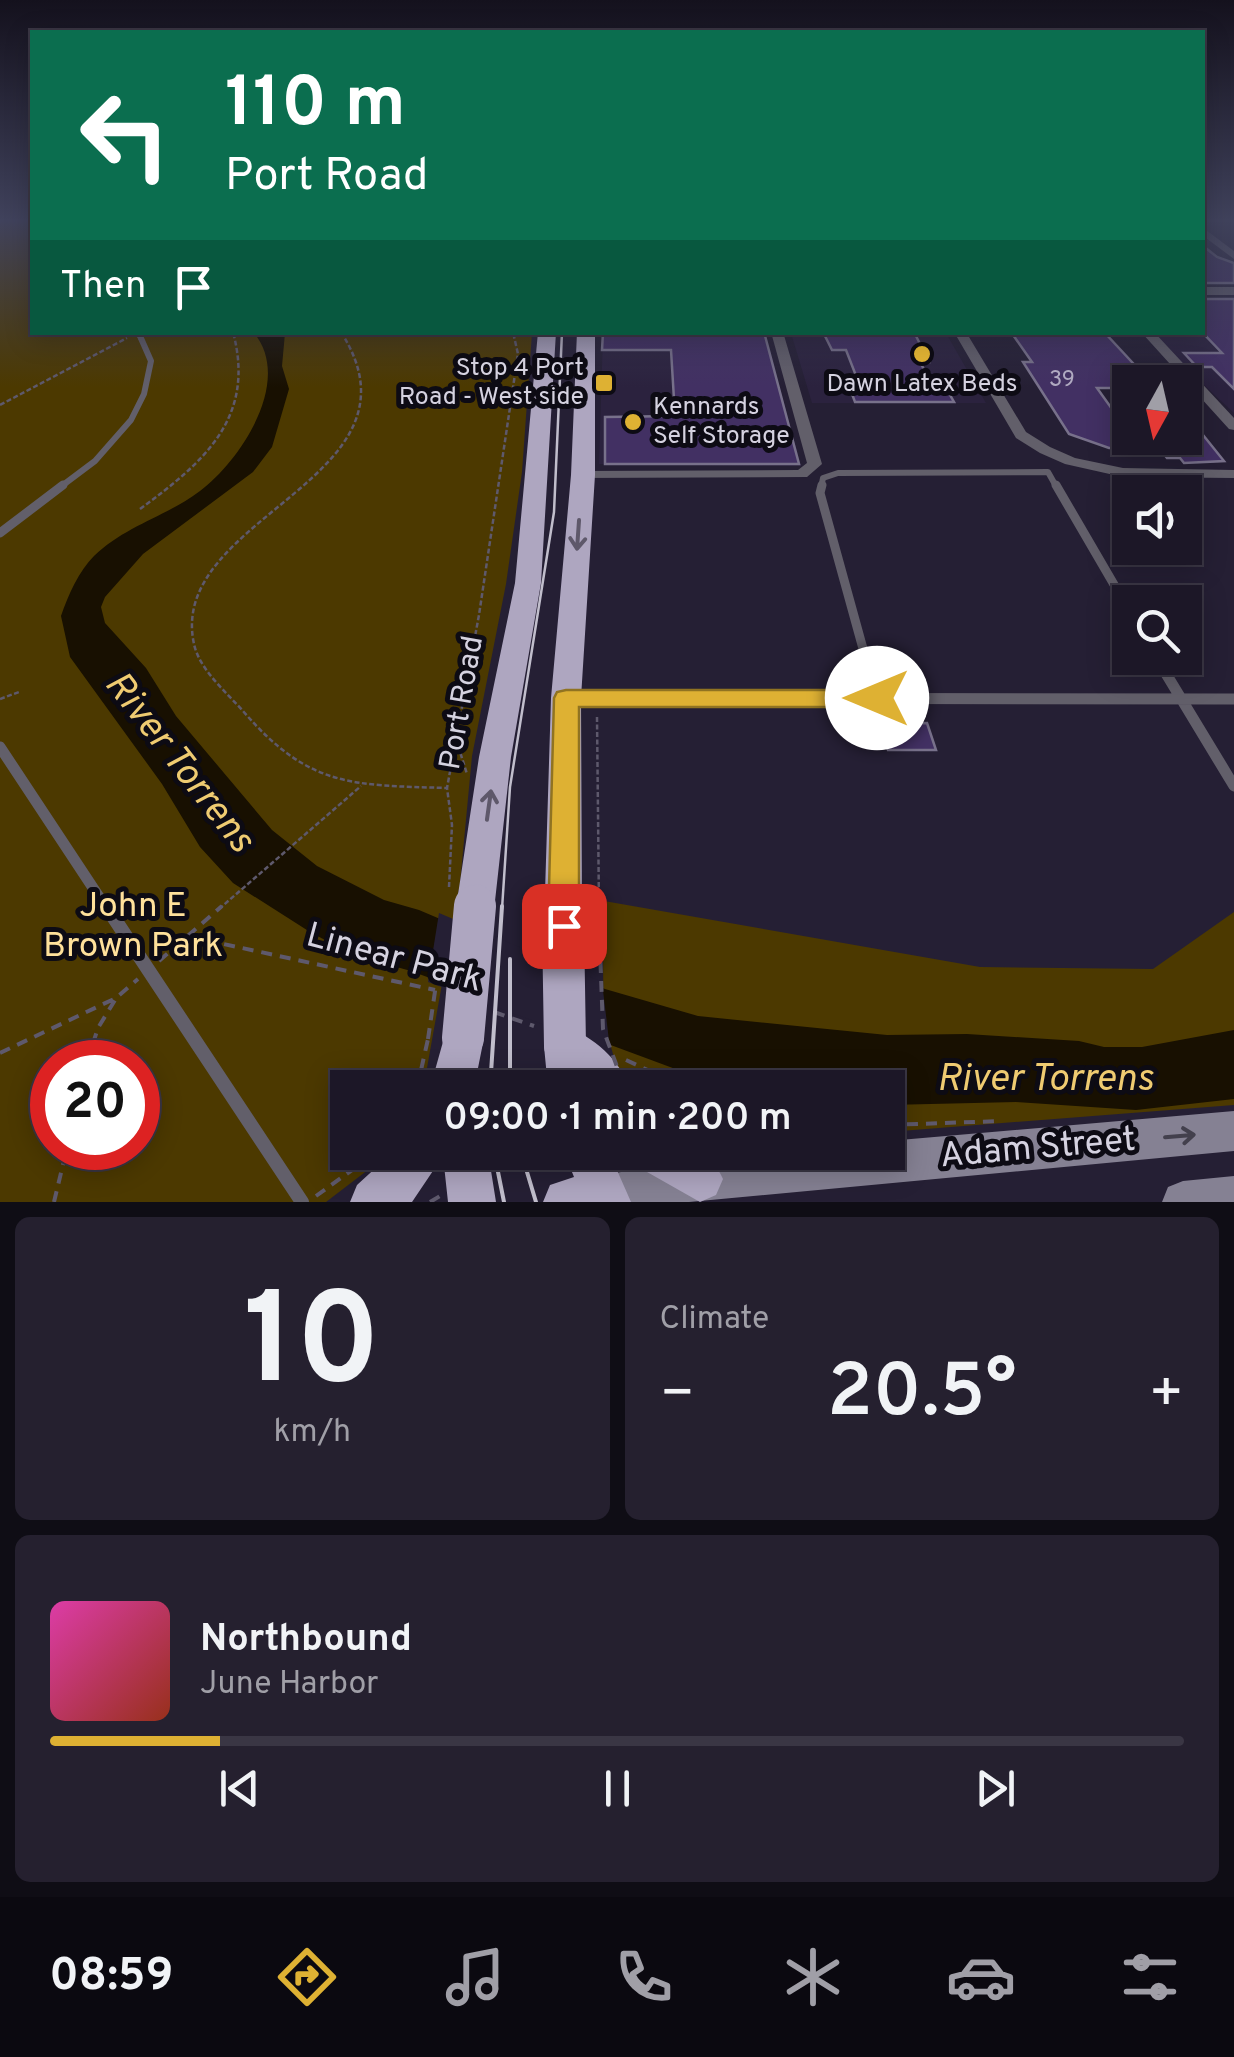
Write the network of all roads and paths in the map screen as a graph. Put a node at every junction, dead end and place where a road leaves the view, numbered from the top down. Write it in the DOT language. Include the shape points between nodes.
graph roads {
  1 [pos="1205,291"];
  2 [pos="1234,291"];
  3 [pos="131,335"];
  4 [pos="138,335"];
  5 [pos="234,335"];
  6 [pos="342,335"];
  7 [pos="514,335"];
  8 [pos="547,335"];
  9 [pos="586,335"];
  10 [pos="778,335"];
  11 [pos="962,335"];
  12 [pos="1150,335"];
  13 [pos="0,405"];
  14 [pos="1234,426"];
  15 [pos="582,474"];
  16 [pos="1234,474"];
  17 [pos="140,509"];
  18 [pos="0,534"];
  19 [pos="1114,585"];
  20 [pos="1166,675"];
  21 [pos="19,692"];
  22 [pos="566,698"];
  23 [pos="877,698"];
  24 [pos="1181,699"];
  25 [pos="1234,699"];
  26 [pos="0,700"];
  27 [pos="598,717"];
  28 [pos="0,747"];
  29 [pos="362,785"];
  30 [pos="1234,786"];
  31 [pos="447,788"];
  32 [pos="463,900"];
  33 [pos="581,925"];
  34 [pos="188,936"];
  35 [pos="150,969"];
  36 [pos="434,990"];
  37 [pos="116,998"];
  38 [pos="460,1029"];
  39 [pos="94,1040"];
  40 [pos="0,1053"];
  41 [pos="579,1053"];
  42 [pos="430,1070"];
  43 [pos="454,1070"];
  44 [pos="461,1070"];
  45 [pos="613,1070"];
  46 [pos="631,1070"];
  47 [pos="1234,1131"];
  48 [pos="62,1170"];
  49 [pos="357,1170"];
  50 [pos="408,1170"];
  51 [pos="462,1170"];
  52 [pos="589,1170"];
  53 [pos="685,1170"];
  54 [pos="700,1179"];
  55 [pos="1234,1196"];
  56 [pos="457,1199"];
  57 [pos="593,1200"];
  58 [pos="54,1202"];
  59 [pos="304,1202"];
  60 [pos="374,1202"];
  61 [pos="430,1202"];
  62 [pos="1183,1202"];
  1 -- 2 [label="street"];
  3 -- 13 [label="path"];
  4 -- 18 [label="lane" via="151,362 130,429"];
  5 -- 17 [label="path" via="244,376 227,424 204,459"];
  6 -- 29 [label="path" via="358,369 353,433 216,563 193,603 191,630 196,651 284,754 325,779"];
  7 -- 31 [label="path" via="518,354"];
  32 -- 8 [label="highway, Port Road, one-way" via="528,583"];
  9 -- 15 [label="highway"];
  10 -- 15 [label="street" via="815,464 802,474"];
  11 -- 16 [label="street" via="1020,435 1036,447 1106,473"];
  12 -- 14 [label="street"];
  15 -- 22 [label="highway, one-way"];
  19 -- 23 [label="lane" via="1048,472 823,478 820,494"];
  20 -- 24 [label="lane"];
  21 -- 26 [label="path"];
  22 -- 23 [label="lane"];
  22 -- 33 [label="highway"];
  23 -- 24 [label="lane"];
  24 -- 25 [label="lane"];
  24 -- 30 [label="lane"];
  27 -- 33 [label="path"];
  28 -- 35 [label="lane"];
  29 -- 31 [label="path"];
  29 -- 34 [label="path"];
  31 -- 32 [label="path"];
  32 -- 38 [label="highway, Port Road, bridge"];
  33 -- 41 [label="highway, bridge"];
  33 -- 45 [label="path, bridge"];
  34 -- 35 [label="path"];
  34 -- 36 [label="path, Linear Park"];
  35 -- 37 [label="path"];
  35 -- 59 [label="lane"];
  37 -- 39 [label="path"];
  37 -- 40 [label="path"];
  38 -- 41 [label="path, Linear Park"];
  38 -- 42 [label="path"];
  38 -- 43 [label="highway"];
  38 -- 44 [label="highway, Port Road"];
  41 -- 46 [label="path, Linear Park"];
  54 -- 47 [label="main road, Adam Street, one-way"];
  48 -- 58 [label="path"];
  49 -- 59 [label="path"];
  50 -- 60 [label="highway"];
  51 -- 56 [label="highway"];
  52 -- 57 [label="highway"];
  53 -- 54 [label="highway"];
  54 -- 57 [label="main road, Adam Street"];
  55 -- 62 [label="main road"];
  56 -- 61 [label="path"];
}
